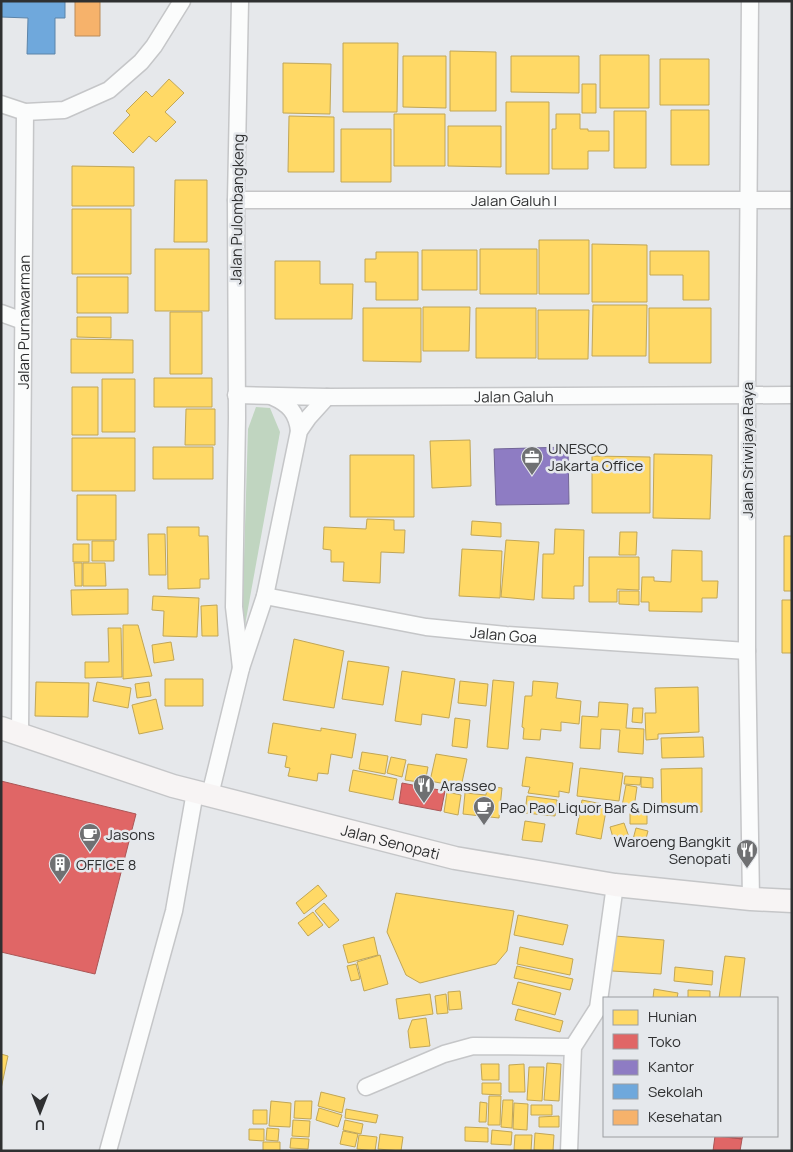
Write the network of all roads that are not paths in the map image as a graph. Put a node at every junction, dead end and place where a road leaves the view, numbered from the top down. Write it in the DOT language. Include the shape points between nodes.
graph roads {
  1 [pos="182,1"];
  2 [pos="240,1"];
  3 [pos="750,1"];
  4 [pos="1,104"];
  5 [pos="25,112"];
  6 [pos="236,200"];
  7 [pos="748,200"];
  8 [pos="792,200"];
  9 [pos="1,313"];
  10 [pos="23,321"];
  11 [pos="236,395"];
  12 [pos="273,396"];
  13 [pos="747,396"];
  14 [pos="792,396"];
  15 [pos="327,397"];
  16 [pos="237,418"];
  17 [pos="299,431"];
  18 [pos="265,596"];
  19 [pos="245,634"];
  20 [pos="747,651"];
  21 [pos="10,731"];
  22 [pos="202,794"];
  23 [pos="615,885"];
  24 [pos="752,899"];
  25 [pos="792,901"];
  26 [pos="573,1047"];
  27 [pos="366,1087"];
  28 [pos="108,1151"];
  29 [pos="569,1151"];
  1 -- 5 [label="street" via="141,62 109,90 64,110"];
  2 -- 6 [label="street, Jalan Pulombangkeng"];
  3 -- 7 [label="street, Jalan Sriwijaya Raya"];
  4 -- 5 [label="street"];
  5 -- 10 [label="street, Jalan Purnawarman"];
  6 -- 7 [label="street, Jalan Galuh I"];
  6 -- 11 [label="street, Jalan Pulombangkeng"];
  7 -- 8 [label="street, Jalan Galuh I"];
  7 -- 13 [label="street, Jalan Sriwijaya Raya"];
  9 -- 10 [label="street"];
  10 -- 21 [label="street, Jalan Purnawarman"];
  11 -- 12 [label="street, Jalan Galuh"];
  11 -- 16 [label="street, Jalan Pulombangkeng"];
  12 -- 15 [label="street, Jalan Galuh"];
  12 -- 16 [label="street" via="252,401"];
  12 -- 17 [label="street" via="292,409 298,419"];
  13 -- 14 [label="street, Jalan Galuh"];
  13 -- 15 [label="street, Jalan Galuh"];
  13 -- 20 [label="street, Jalan Sriwijaya Raya"];
  15 -- 17 [label="street, Jalan Pulombangkeng"];
  16 -- 19 [label="street, Jalan Pulombangkeng" via="234,607"];
  17 -- 18 [label="street, Jalan Pulombangkeng"];
  18 -- 19 [label="street, Jalan Pulombangkeng"];
  18 -- 20 [label="street, Jalan Goa" via="426,627"];
  19 -- 22 [label="street, Jalan Pulombangkeng" via="241,668"];
  20 -- 24 [label="street, Jalan Sriwijaya Raya"];
  21 -- 22 [label="main road, Jalan Senopati"];
  22 -- 23 [label="main road, Jalan Senopati" via="455,858"];
  22 -- 28 [label="street, Jalan Pulombangkeng" via="174,912"];
  23 -- 24 [label="main road, Jalan Senopati"];
  23 -- 26 [label="street" via="598,1008"];
  24 -- 25 [label="main road, Jalan Senopati"];
  26 -- 27 [label="street" via="473,1046 444,1054"];
  26 -- 29 [label="street"];
}
